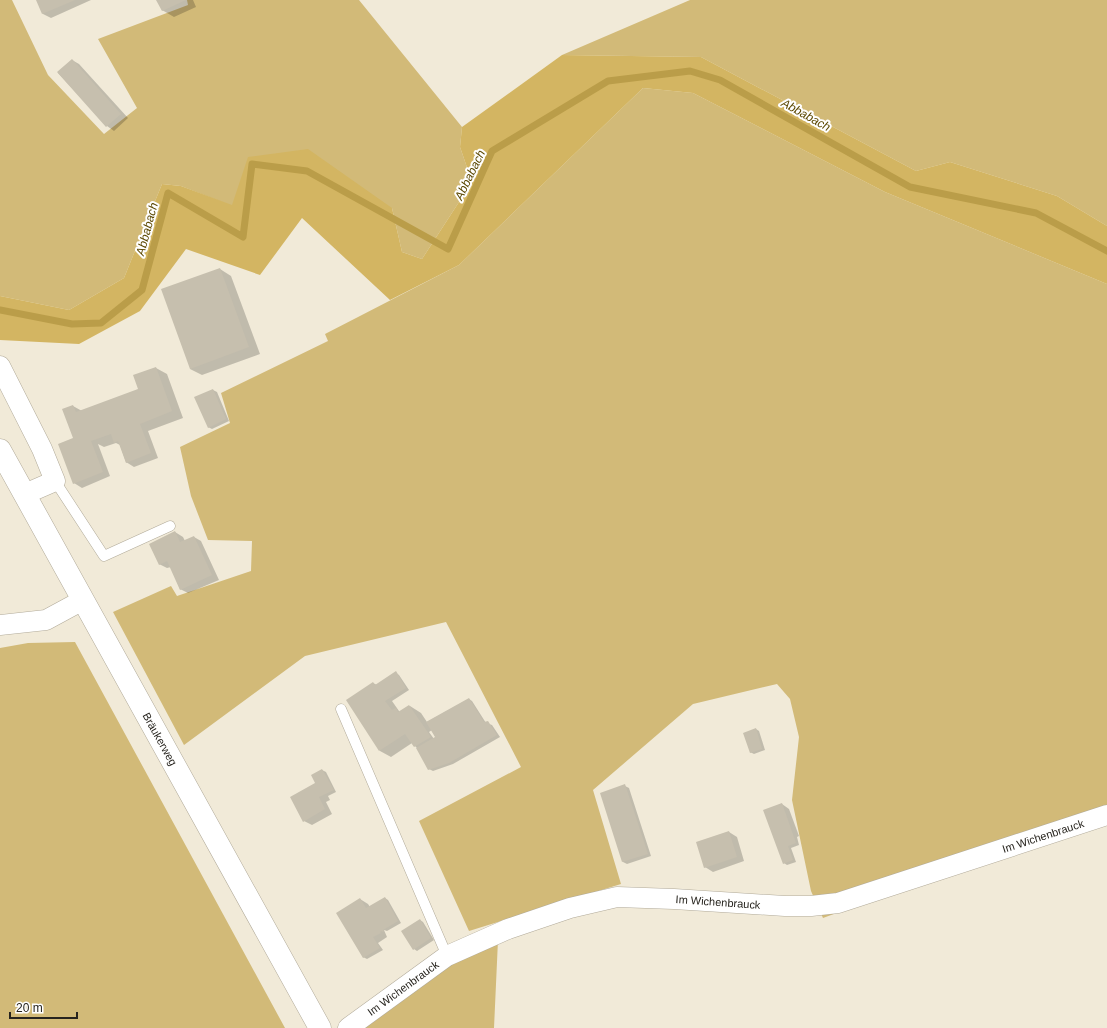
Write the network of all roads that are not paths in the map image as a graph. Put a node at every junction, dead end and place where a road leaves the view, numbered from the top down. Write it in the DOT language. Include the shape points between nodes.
graph roads {
  1 [pos="0,366"];
  2 [pos="0,450"];
  3 [pos="55,481"];
  4 [pos="25,494"];
  5 [pos="170,526"];
  6 [pos="83,600"];
  7 [pos="0,625"];
  8 [pos="340,709"];
  9 [pos="1107,815"];
  10 [pos="447,956"];
  11 [pos="352,1027"];
  12 [pos="320,1028"];
  1 -- 3 [label="street" via="42,449"];
  2 -- 4 [label="main road, Bräukerweg"];
  3 -- 4 [label="street"];
  3 -- 5 [label="lane" via="104,556"];
  4 -- 6 [label="main road, Bräukerweg"];
  6 -- 7 [label="street" via="46,620"];
  6 -- 12 [label="main road, Bräukerweg"];
  8 -- 10 [label="lane"];
  9 -- 10 [label="street, Im Wichenbrauck" via="838,903 785,906 617,897 570,908 508,929"];
  10 -- 11 [label="street, Im Wichenbrauck"];
}
